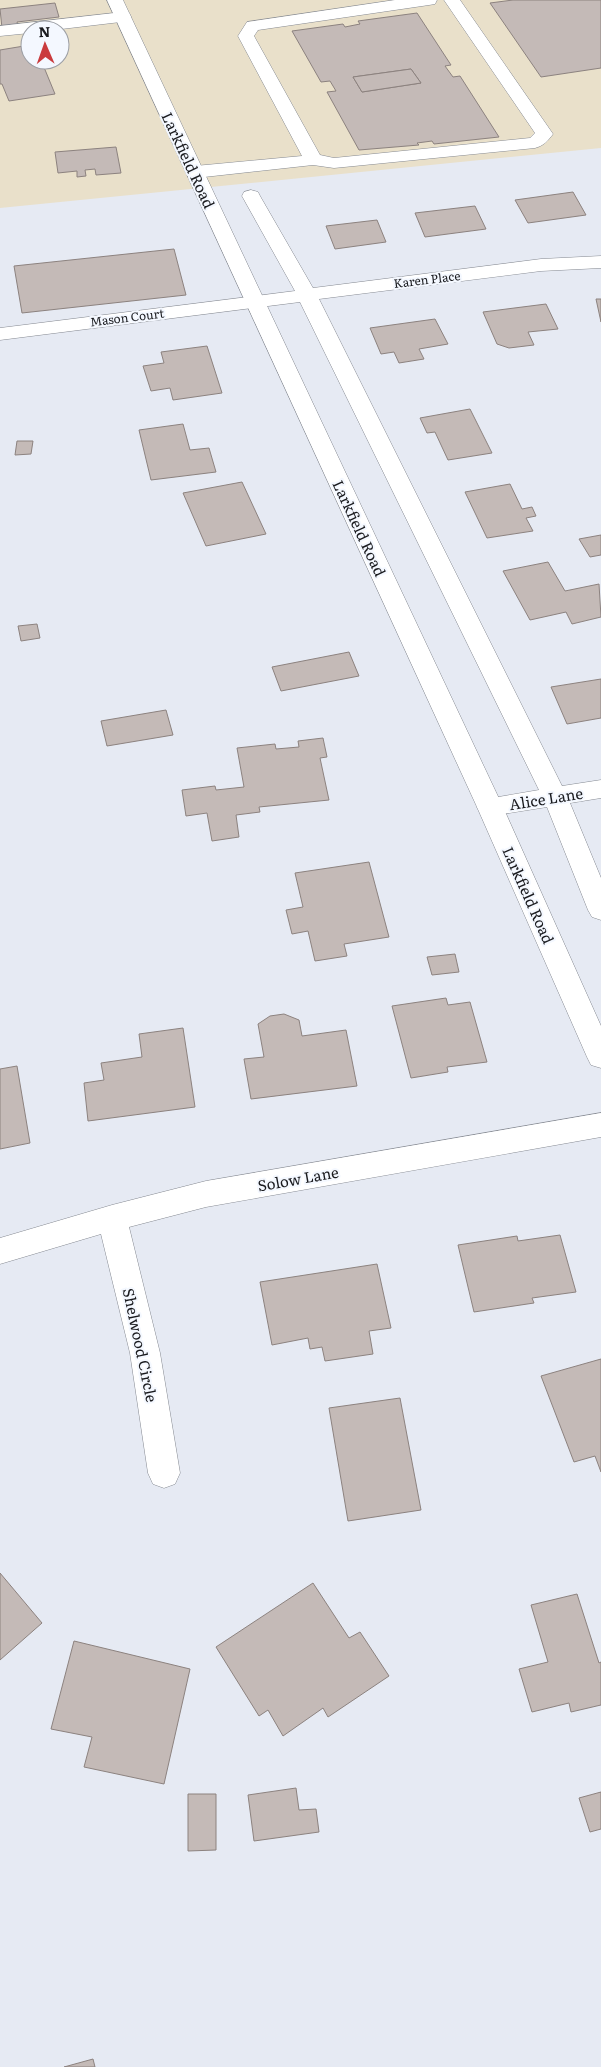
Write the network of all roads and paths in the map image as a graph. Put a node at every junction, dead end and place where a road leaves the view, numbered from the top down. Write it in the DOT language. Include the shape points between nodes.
graph roads {
  1 [pos="430,0"];
  2 [pos="452,0"];
  3 [pos="119,9"];
  4 [pos="0,31"];
  5 [pos="313,160"];
  6 [pos="195,172"];
  7 [pos="251,196"];
  8 [pos="601,262"];
  9 [pos="307,295"];
  10 [pos="254,301"];
  11 [pos="0,334"];
  12 [pos="601,789"];
  13 [pos="555,797"];
  14 [pos="490,807"];
  15 [pos="601,910"];
  16 [pos="601,1057"];
  17 [pos="601,1125"];
  18 [pos="112,1218"];
  19 [pos="0,1251"];
  20 [pos="164,1473"];
  1 -- 5 [label="street" via="253,26 246,36"];
  2 -- 5 [label="street" via="544,134 535,142 334,163"];
  3 -- 4 [label="street"];
  3 -- 6 [label="street, Larkfield Road"];
  5 -- 6 [label="street"];
  6 -- 10 [label="street, Larkfield Road"];
  7 -- 9 [label="street"];
  8 -- 9 [label="street, Karen Place" via="541,265"];
  9 -- 10 [label="street, Karen Place"];
  9 -- 13 [label="street"];
  10 -- 11 [label="street, Mason Court"];
  10 -- 14 [label="street, Larkfield Road"];
  12 -- 13 [label="street, Alice Lane"];
  13 -- 14 [label="street, Alice Lane"];
  13 -- 15 [label="street"];
  14 -- 16 [label="street, Larkfield Road"];
  17 -- 18 [label="street, Solow Lane" via="206,1194"];
  18 -- 19 [label="street, Solow Lane"];
  18 -- 20 [label="street, Shelwood Circle" via="145,1353"];
}
